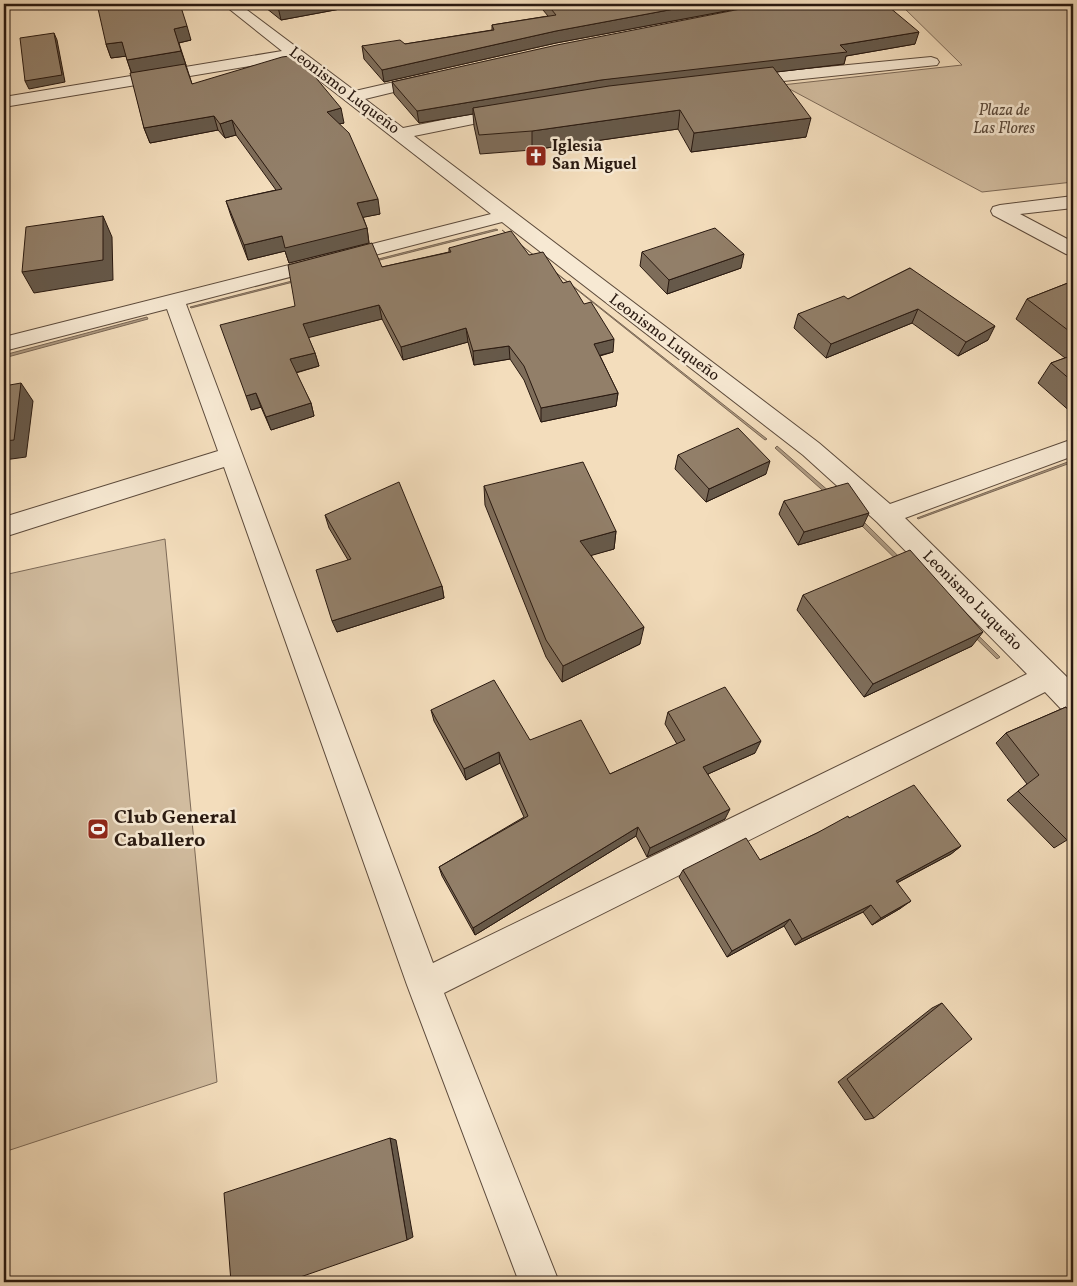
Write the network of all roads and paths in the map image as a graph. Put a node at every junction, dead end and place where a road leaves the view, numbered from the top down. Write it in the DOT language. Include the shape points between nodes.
graph roads {
  1 [pos="230,4"];
  2 [pos="296,54"];
  3 [pos="931,62"];
  4 [pos="447,75"];
  5 [pos="726,82"];
  6 [pos="352,97"];
  7 [pos="4,102"];
  8 [pos="528,108"];
  9 [pos="400,134"];
  10 [pos="1073,202"];
  11 [pos="504,216"];
  12 [pos="1073,250"];
  13 [pos="175,301"];
  14 [pos="4,344"];
  15 [pos="1073,447"];
  16 [pos="232,456"];
  17 [pos="886,515"];
  18 [pos="4,527"];
  19 [pos="1048,677"];
  20 [pos="1073,702"];
  21 [pos="424,985"];
  22 [pos="539,1282"];
  1 -- 2 [label="street, Leonismo Luqueño"];
  2 -- 6 [label="street, Leonismo Luqueño"];
  2 -- 7 [label="street"];
  3 -- 5 [label="street"];
  4 -- 6 [label="street"];
  6 -- 9 [label="street, Leonismo Luqueño"];
  8 -- 9 [label="street"];
  9 -- 11 [label="street, Leonismo Luqueño"];
  10 -- 12 [label="street" via="1000,211"];
  11 -- 13 [label="street"];
  11 -- 17 [label="street, Leonismo Luqueño" via="810,450"];
  13 -- 14 [label="street"];
  13 -- 16 [label="street"];
  15 -- 17 [label="street"];
  16 -- 18 [label="street" via="49,516"];
  16 -- 21 [label="street"];
  17 -- 19 [label="street, Leonismo Luqueño"];
  19 -- 20 [label="street, Leonismo Luqueño"];
  19 -- 21 [label="street"];
  21 -- 22 [label="street"];
}
